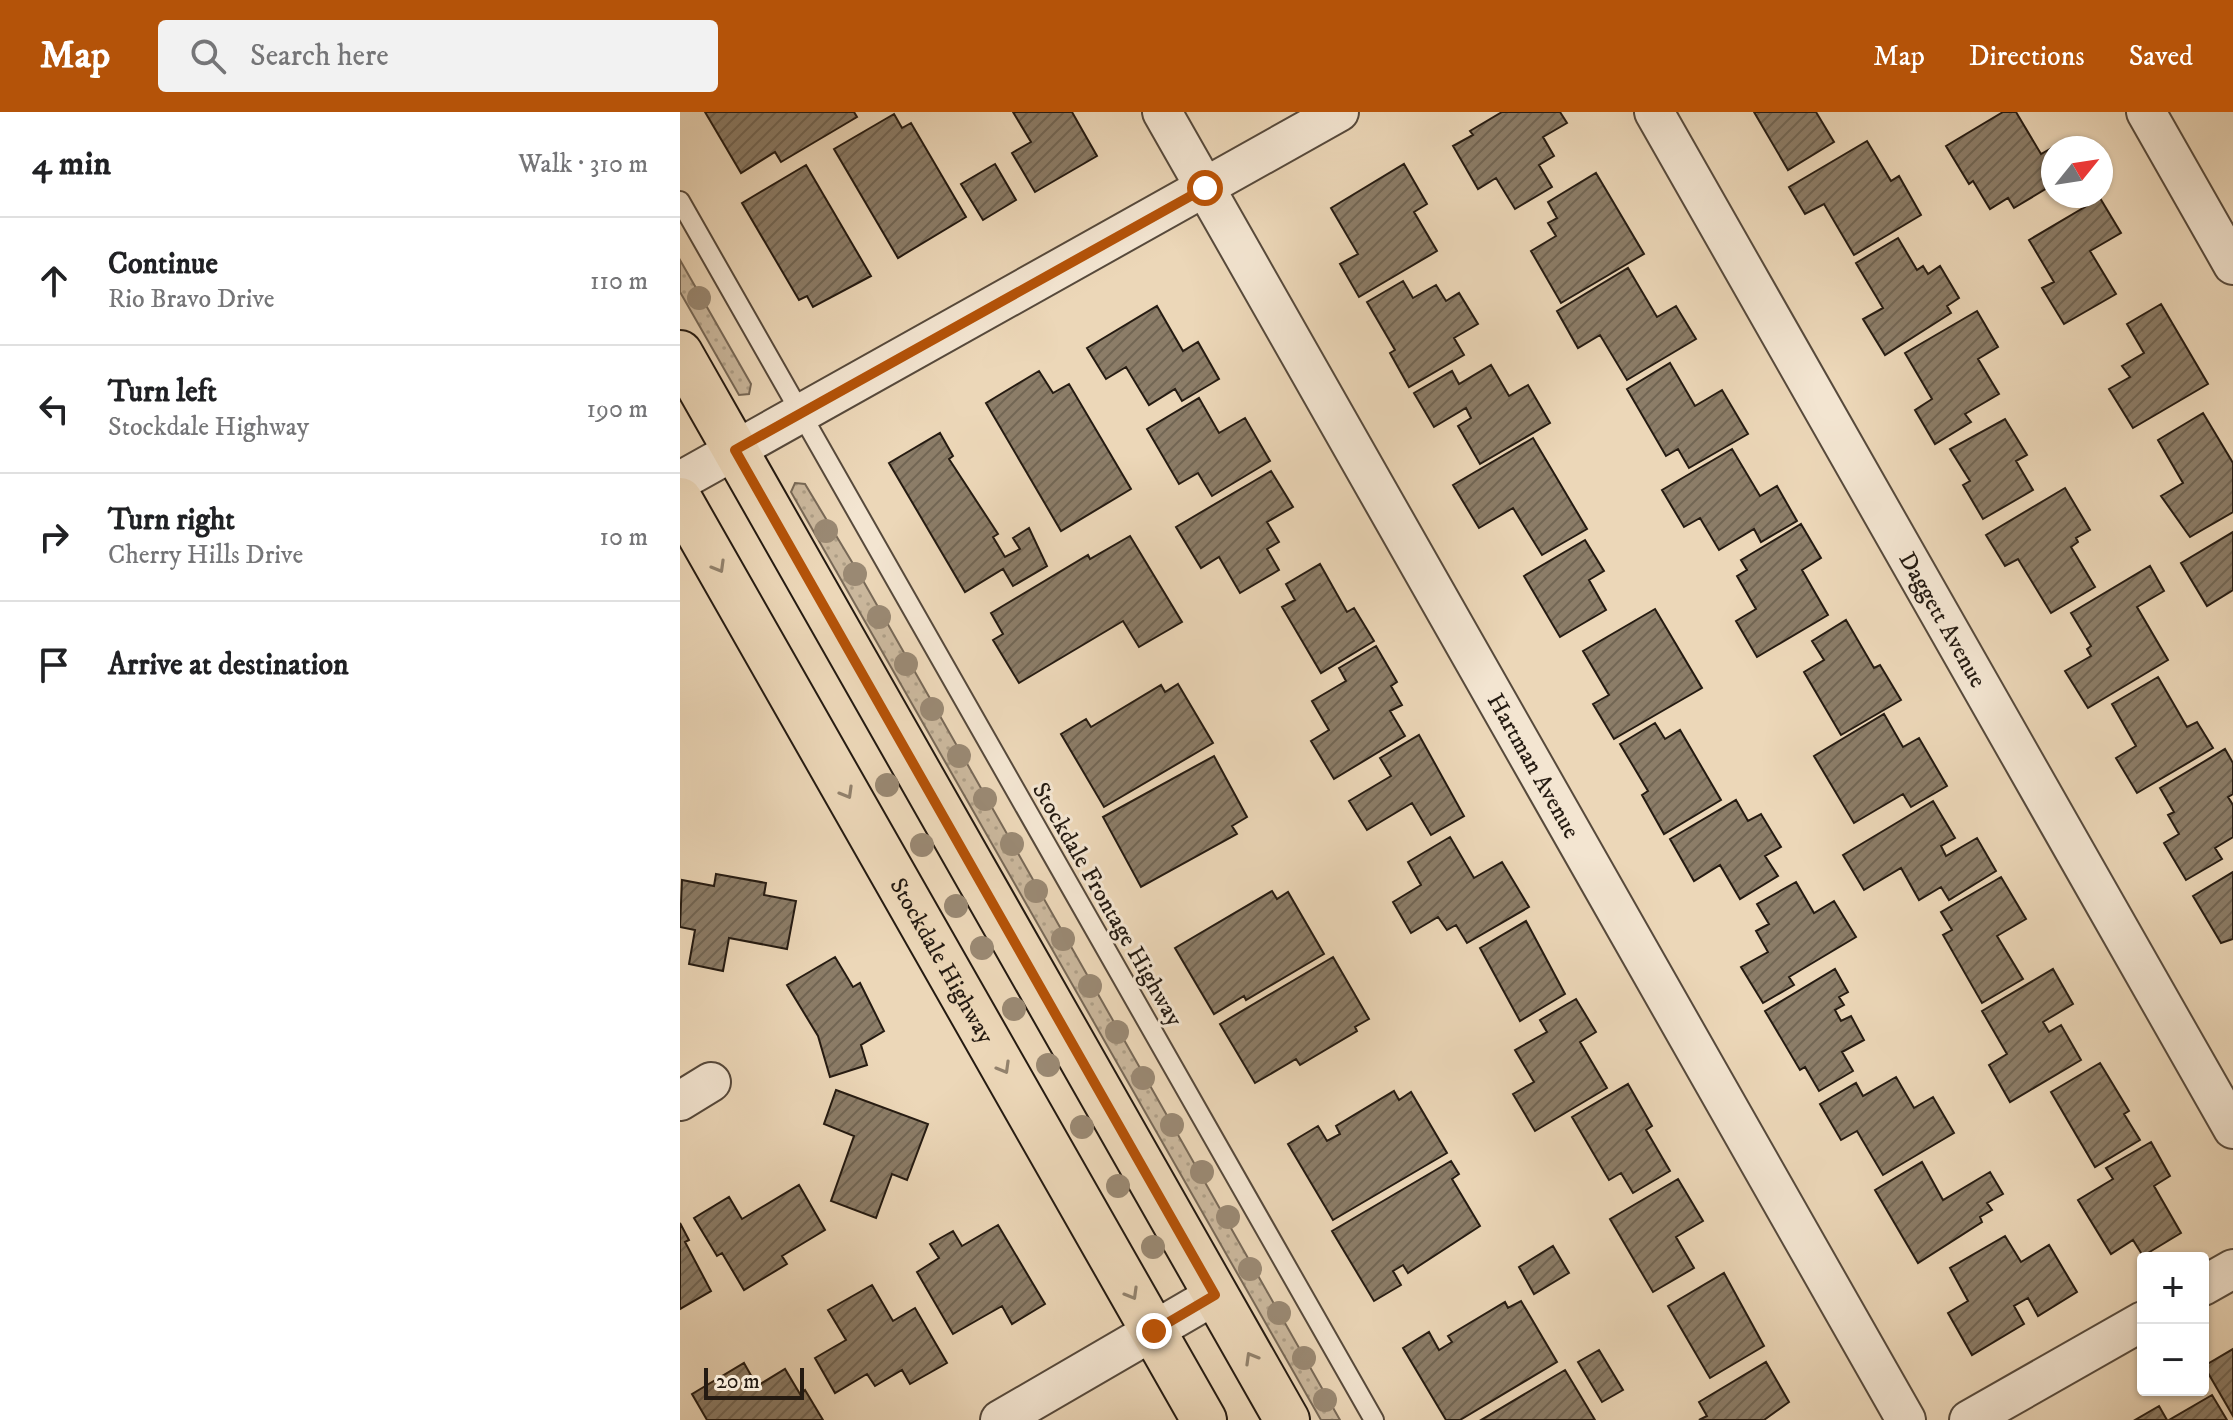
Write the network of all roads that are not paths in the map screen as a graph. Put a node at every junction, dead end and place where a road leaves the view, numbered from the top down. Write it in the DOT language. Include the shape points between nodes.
graph roads {
  1 [pos="1162,112"];
  2 [pos="1339,112"];
  3 [pos="1654,112"];
  4 [pos="2146,112"];
  5 [pos="1205,188"];
  6 [pos="680,201"];
  7 [pos="2233,265"];
  8 [pos="680,353"];
  9 [pos="800,411"];
  10 [pos="735,450"];
  11 [pos="680,481"];
  12 [pos="680,500"];
  13 [pos="2233,1129"];
  14 [pos="2233,1269"];
  15 [pos="2209,1283"];
  16 [pos="1215,1295"];
  17 [pos="2138,1324"];
  18 [pos="1154,1331"];
  19 [pos="1000,1420"];
  20 [pos="1204,1420"];
  21 [pos="1287,1420"];
  22 [pos="1374,1420"];
  23 [pos="1906,1420"];
  24 [pos="1969,1420"];
  1 -- 5 [label="street, Hartman Avenue"];
  2 -- 5 [label="street"];
  3 -- 13 [label="street, Daggett Avenue"];
  4 -- 7 [label="street"];
  5 -- 9 [label="street"];
  5 -- 23 [label="street, Hartman Avenue"];
  6 -- 9 [label="lane, Stockdale Frontage Highway"];
  8 -- 10 [label="main road"];
  9 -- 10 [label="street"];
  9 -- 22 [label="lane, Stockdale Frontage Highway"];
  10 -- 11 [label="street"];
  10 -- 16 [label="main road"];
  12 -- 18 [label="main road, Stockdale Highway, one-way"];
  14 -- 15 [label="street"];
  16 -- 18 [label="street"];
  21 -- 16 [label="main road, one-way"];
  17 -- 24 [label="street"];
  18 -- 19 [label="street"];
  18 -- 20 [label="main road, Stockdale Highway"];
}
